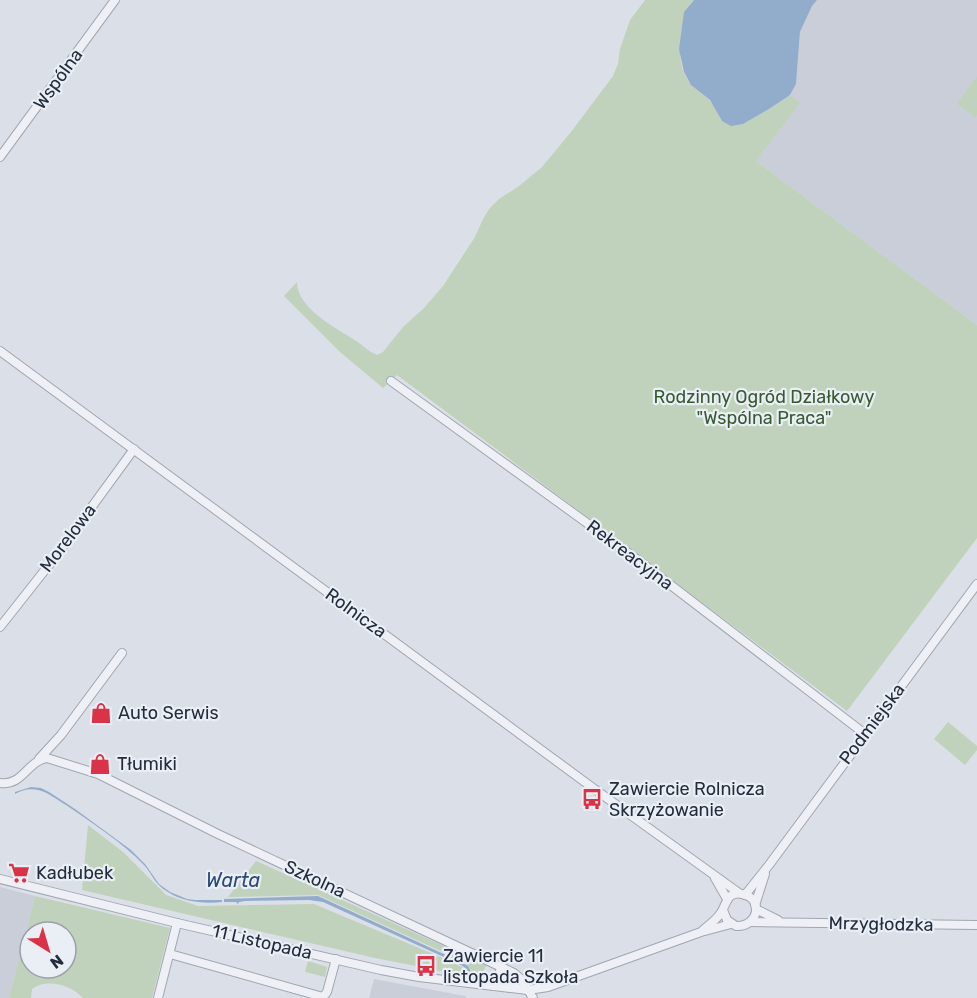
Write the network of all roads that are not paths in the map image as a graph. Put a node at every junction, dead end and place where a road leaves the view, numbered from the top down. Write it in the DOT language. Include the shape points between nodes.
graph roads {
  1 [pos="115,0"];
  2 [pos="0,157"];
  3 [pos="0,351"];
  4 [pos="391,381"];
  5 [pos="134,449"];
  6 [pos="977,584"];
  7 [pos="0,627"];
  8 [pos="122,653"];
  9 [pos="865,734"];
  10 [pos="39,759"];
  11 [pos="0,783"];
  12 [pos="769,865"];
  13 [pos="713,875"];
  14 [pos="0,879"];
  15 [pos="742,894"];
  16 [pos="727,899"];
  17 [pos="756,907"];
  18 [pos="723,910"];
  19 [pos="751,922"];
  20 [pos="784,922"];
  21 [pos="177,923"];
  22 [pos="731,924"];
  23 [pos="977,925"];
  24 [pos="701,932"];
  25 [pos="170,954"];
  26 [pos="336,959"];
  27 [pos="502,967"];
  28 [pos="488,986"];
  29 [pos="530,994"];
  30 [pos="158,998"];
  1 -- 2 [label="street, Wspólna"];
  3 -- 5 [label="street, Rolnicza"];
  4 -- 9 [label="street, Rekreacyjna" via="638,560"];
  5 -- 7 [label="street, Morelowa"];
  5 -- 13 [label="street, Rolnicza"];
  6 -- 9 [label="street, Podmiejska"];
  8 -- 10 [label="street"];
  9 -- 12 [label="street, Podmiejska"];
  10 -- 11 [label="street" via="16,781"];
  10 -- 27 [label="street, Szkolna" via="98,774"];
  12 -- 15 [label="street, Podmiejska"];
  12 -- 17 [label="street, Podmiejska"];
  13 -- 15 [label="street, Rolnicza"];
  13 -- 16 [label="street, Rolnicza"];
  14 -- 21 [label="street, 11 Listopada"];
  15 -- 16 [label="street"];
  15 -- 17 [label="street"];
  16 -- 18 [label="street"];
  17 -- 19 [label="street"];
  17 -- 20 [label="street, Mrzygłodzka"];
  18 -- 22 [label="street"];
  18 -- 24 [label="street"];
  19 -- 20 [label="street, Mrzygłodzka"];
  19 -- 22 [label="street" via="742,926"];
  20 -- 23 [label="street, Mrzygłodzka"];
  21 -- 25 [label="street"];
  21 -- 26 [label="street, 11 Listopada"];
  22 -- 24 [label="street"];
  24 -- 29 [label="street"];
  25 -- 26 [label="street" via="323,997"];
  25 -- 30 [label="street"];
  26 -- 28 [label="street, 11 Listopada" via="391,972"];
  27 -- 28 [label="street"];
  27 -- 29 [label="street, Szkolna" via="518,976"];
  28 -- 29 [label="street, 11 Listopada"];
}
